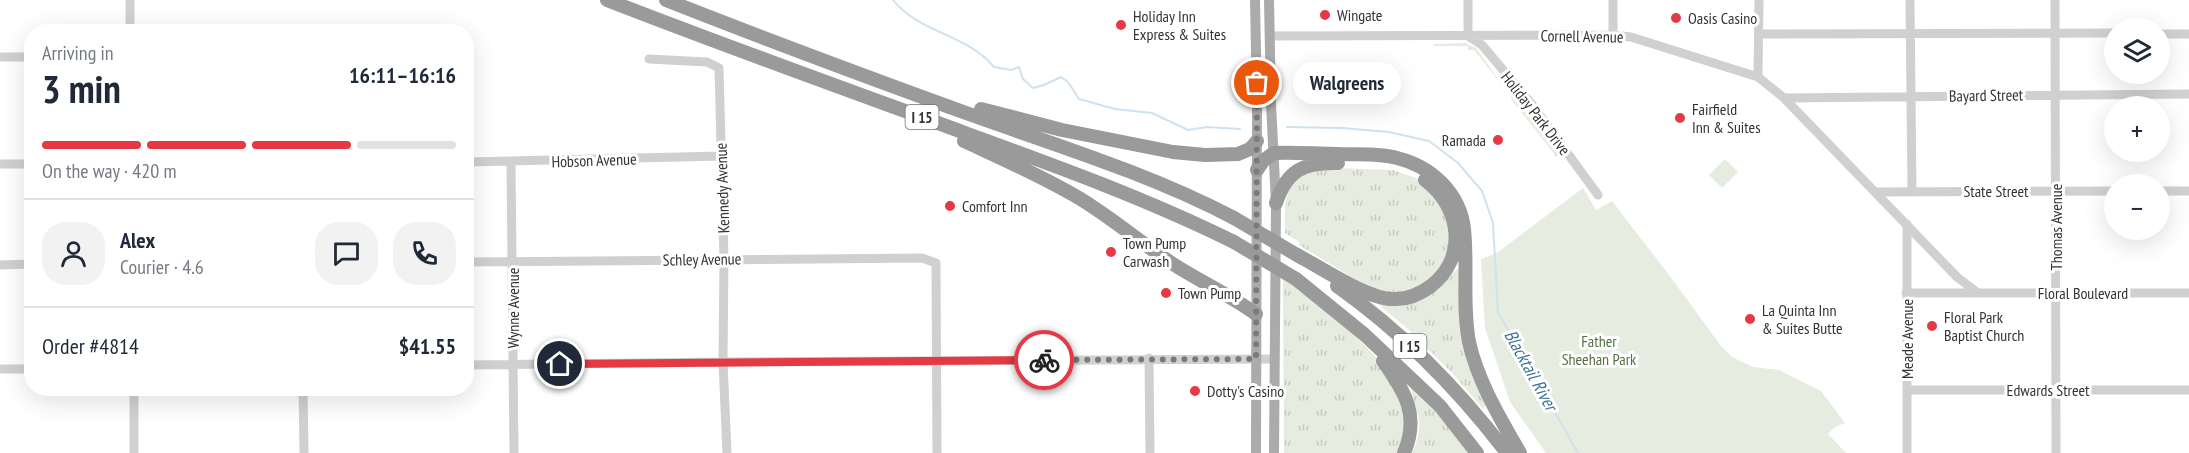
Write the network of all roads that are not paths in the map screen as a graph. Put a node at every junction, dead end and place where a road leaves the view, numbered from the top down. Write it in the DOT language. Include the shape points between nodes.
graph roads {
  1 [pos="130,0"];
  2 [pos="607,0"];
  3 [pos="666,0"];
  4 [pos="1256,0"];
  5 [pos="1269,0"];
  6 [pos="1468,0"];
  7 [pos="1613,0"];
  8 [pos="1759,0"];
  9 [pos="1910,0"];
  10 [pos="2055,0"];
  11 [pos="130,24"];
  12 [pos="1910,33"];
  13 [pos="2055,33"];
  14 [pos="2104,33"];
  15 [pos="1759,34"];
  16 [pos="2170,34"];
  17 [pos="2189,34"];
  18 [pos="1613,35"];
  19 [pos="1270,36"];
  20 [pos="1468,36"];
  21 [pos="0,57"];
  22 [pos="24,57"];
  23 [pos="649,59"];
  24 [pos="846,70"];
  25 [pos="1758,77"];
  26 [pos="2055,94"];
  27 [pos="2189,94"];
  28 [pos="1911,96"];
  29 [pos="1784,98"];
  30 [pos="912,113"];
  31 [pos="1257,141"];
  32 [pos="1274,153"];
  33 [pos="721,156"];
  34 [pos="474,162"];
  35 [pos="511,163"];
  36 [pos="0,164"];
  37 [pos="24,164"];
  38 [pos="1257,170"];
  39 [pos="2056,191"];
  40 [pos="2104,191"];
  41 [pos="2170,191"];
  42 [pos="2189,191"];
  43 [pos="1877,192"];
  44 [pos="1912,192"];
  45 [pos="1598,195"];
  46 [pos="1276,203"];
  47 [pos="1907,224"];
  48 [pos="1298,255"];
  49 [pos="724,258"];
  50 [pos="474,262"];
  51 [pos="513,262"];
  52 [pos="24,264"];
  53 [pos="0,265"];
  54 [pos="2056,292"];
  55 [pos="1906,293"];
  56 [pos="1978,293"];
  57 [pos="2189,293"];
  58 [pos="1256,314"];
  59 [pos="1365,335"];
  60 [pos="1149,358"];
  61 [pos="1256,359"];
  62 [pos="1275,359"];
  63 [pos="937,360"];
  64 [pos="723,362"];
  65 [pos="474,365"];
  66 [pos="513,365"];
  67 [pos="0,369"];
  68 [pos="24,369"];
  69 [pos="1907,390"];
  70 [pos="2057,390"];
  71 [pos="2189,390"];
  72 [pos="134,396"];
  73 [pos="303,396"];
  74 [pos="134,453"];
  75 [pos="304,453"];
  76 [pos="514,453"];
  77 [pos="726,453"];
  78 [pos="937,453"];
  79 [pos="1150,453"];
  80 [pos="1256,453"];
  81 [pos="1274,453"];
  82 [pos="1404,453"];
  83 [pos="1477,453"];
  84 [pos="1506,453"];
  85 [pos="1520,453"];
  86 [pos="1907,453"];
  87 [pos="2056,453"];
  1 -- 11 [label="street"];
  2 -- 30 [label="highway, I 15"];
  3 -- 24 [label="highway, I 15"];
  4 -- 31 [label="main road"];
  5 -- 19 [label="main road"];
  6 -- 20 [label="street"];
  7 -- 18 [label="street"];
  8 -- 15 [label="street"];
  9 -- 12 [label="street"];
  10 -- 13 [label="street, Thomas Avenue"];
  12 -- 13 [label="street"];
  12 -- 15 [label="street"];
  12 -- 28 [label="street"];
  13 -- 14 [label="street"];
  13 -- 26 [label="street, Thomas Avenue"];
  15 -- 25 [label="street"];
  16 -- 17 [label="street"];
  18 -- 20 [label="street, Cornell Avenue"];
  18 -- 25 [label="street, Cornell Avenue"];
  19 -- 20 [label="street, Cornell Avenue"];
  19 -- 32 [label="main road"];
  20 -- 45 [label="street, Holiday Park Drive" via="1482,45 1530,102"];
  21 -- 22 [label="street"];
  23 -- 33 [label="street, Kennedy Avenue" via="707,62 719,68"];
  24 -- 31 [label="highway" via="989,112 1132,145 1195,154 1238,154"];
  24 -- 48 [label="highway, I 15, bridge" via="1186,194"];
  25 -- 29 [label="street, Cornell Avenue"];
  26 -- 27 [label="street, Bayard Street"];
  26 -- 28 [label="street, Bayard Street"];
  26 -- 39 [label="street, Thomas Avenue"];
  28 -- 29 [label="street, Bayard Street"];
  28 -- 44 [label="street"];
  29 -- 43 [label="street, Cornell Avenue"];
  30 -- 58 [label="highway" via="1080,199 1167,260"];
  30 -- 59 [label="highway, I 15, bridge" via="1143,200 1234,242 1296,279"];
  31 -- 38 [label="main road"];
  32 -- 38 [label="highway"];
  32 -- 46 [label="main road"];
  32 -- 85 [label="highway" via="1397,158 1421,168 1446,186 1463,220 1465,307 1471,349 1485,389"];
  33 -- 35 [label="street, Hobson Avenue"];
  33 -- 49 [label="street, Kennedy Avenue"];
  34 -- 35 [label="street, Hobson Avenue"];
  35 -- 51 [label="street, Wynne Avenue"];
  36 -- 37 [label="street"];
  38 -- 58 [label="main road"];
  39 -- 40 [label="street, State Street"];
  39 -- 44 [label="street, State Street"];
  39 -- 54 [label="street, Thomas Avenue"];
  41 -- 42 [label="street"];
  43 -- 44 [label="street, State Street"];
  43 -- 47 [label="street"];
  46 -- 48 [label="highway" via="1282,186 1304,167 1322,163 1383,164 1404,169 1432,186 1446,202 1455,223 1456,244 1443,275 1421,293 1404,299 1381,298 1363,291"];
  46 -- 62 [label="main road"];
  47 -- 55 [label="street, Meade Avenue"];
  47 -- 56 [label="street" via="1957,277"];
  48 -- 84 [label="highway, I 15" via="1379,317 1414,350 1465,402"];
  49 -- 51 [label="street, Schley Avenue"];
  49 -- 63 [label="street, Schley Avenue" via="922,258 936,263"];
  49 -- 64 [label="street, Kennedy Avenue"];
  50 -- 51 [label="street, Schley Avenue"];
  51 -- 66 [label="street, Wynne Avenue"];
  52 -- 53 [label="street"];
  54 -- 56 [label="street, Floral Boulevard"];
  54 -- 57 [label="street, Floral Boulevard"];
  54 -- 70 [label="street, Thomas Avenue"];
  55 -- 56 [label="street, Floral Boulevard"];
  55 -- 69 [label="street, Meade Avenue"];
  58 -- 61 [label="main road"];
  59 -- 82 [label="highway" via="1408,404 1412,419"];
  59 -- 83 [label="highway, I 15" via="1440,406"];
  60 -- 61 [label="street"];
  60 -- 63 [label="street"];
  60 -- 79 [label="street"];
  61 -- 62 [label="street"];
  61 -- 80 [label="main road"];
  62 -- 81 [label="main road"];
  63 -- 64 [label="street"];
  63 -- 78 [label="street"];
  64 -- 66 [label="street"];
  64 -- 77 [label="street, Kennedy Avenue"];
  65 -- 66 [label="street"];
  66 -- 76 [label="street, Wynne Avenue"];
  67 -- 68 [label="street"];
  69 -- 70 [label="street, Edwards Street"];
  69 -- 86 [label="street, Meade Avenue"];
  70 -- 71 [label="street, Edwards Street"];
  70 -- 87 [label="street, Thomas Avenue"];
  72 -- 74 [label="street"];
  73 -- 75 [label="street"];
}
